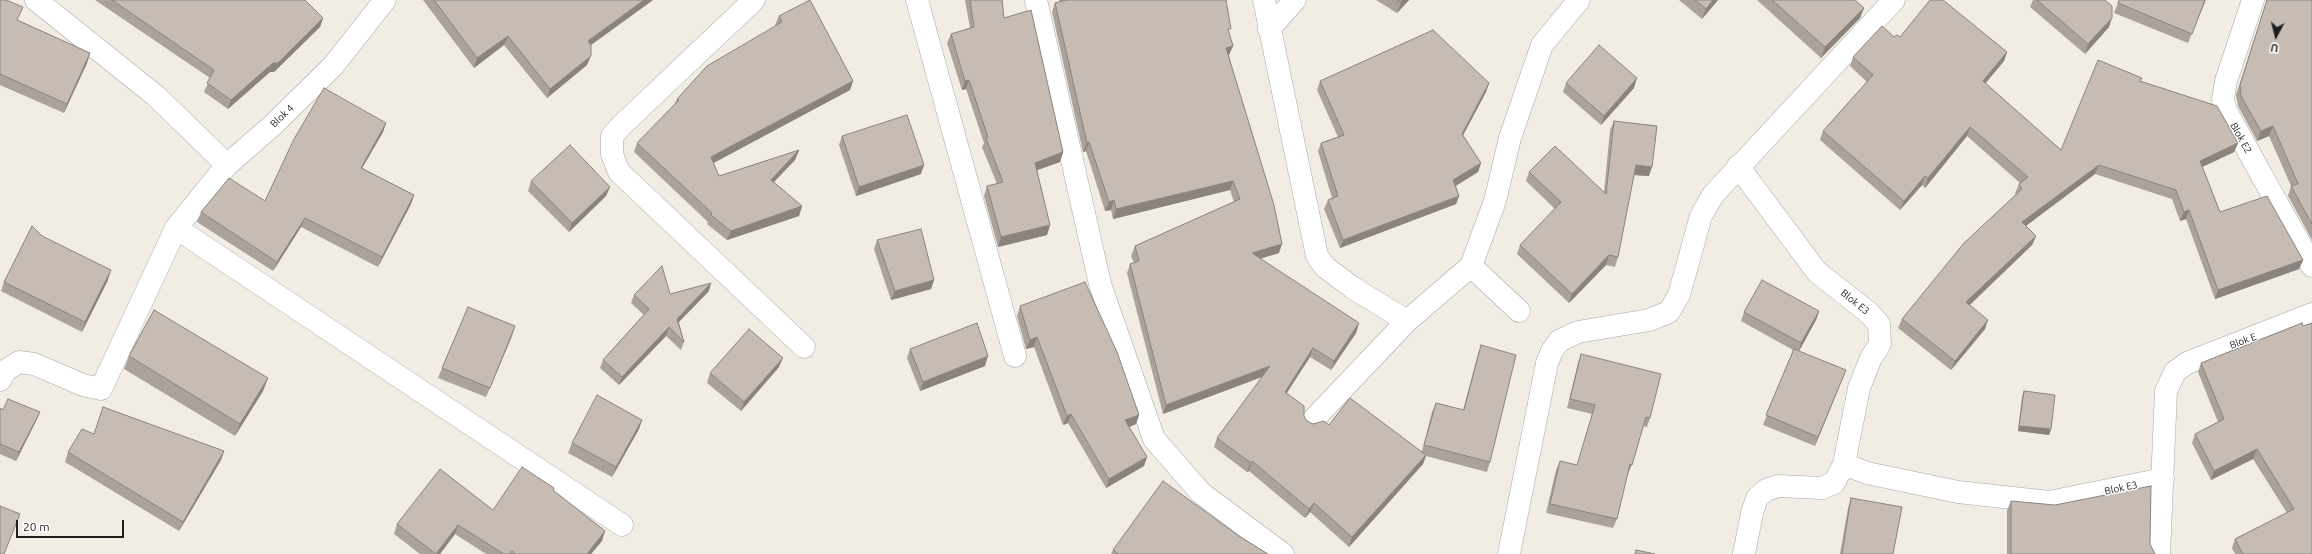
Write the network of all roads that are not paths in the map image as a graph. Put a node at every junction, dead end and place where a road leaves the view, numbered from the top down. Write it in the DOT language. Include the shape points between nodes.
graph roads {
  1 [pos="36,0"];
  2 [pos="385,0"];
  3 [pos="754,0"];
  4 [pos="917,0"];
  5 [pos="1036,0"];
  6 [pos="1264,0"];
  7 [pos="1294,0"];
  8 [pos="1579,0"];
  9 [pos="1894,0"];
  10 [pos="2253,0"];
  11 [pos="1269,29"];
  12 [pos="227,165"];
  13 [pos="1738,166"];
  14 [pos="176,228"];
  15 [pos="1471,266"];
  16 [pos="2312,266"];
  17 [pos="1519,311"];
  18 [pos="2312,314"];
  19 [pos="1407,321"];
  20 [pos="804,347"];
  21 [pos="1015,356"];
  22 [pos="0,380"];
  23 [pos="1312,422"];
  24 [pos="1844,464"];
  25 [pos="2163,479"];
  26 [pos="622,525"];
  27 [pos="1283,554"];
  28 [pos="1509,554"];
  29 [pos="1744,554"];
  30 [pos="2159,554"];
  1 -- 12 [label="street" via="156,96"];
  2 -- 12 [label="street, Blok 4" via="333,66 274,124"];
  3 -- 20 [label="street" via="622,125 612,136 612,154 619,172"];
  4 -- 21 [label="street"];
  5 -- 27 [label="street" via="1100,284 1154,439 1201,493"];
  6 -- 11 [label="street"];
  7 -- 11 [label="street"];
  8 -- 15 [label="street" via="1542,45 1510,138 1495,201"];
  9 -- 13 [label="street"];
  10 -- 16 [label="street, Blok E2" via="2226,80 2223,99 2226,111"];
  11 -- 19 [label="street" via="1318,256 1325,267 1353,288"];
  12 -- 14 [label="street, Blok 4"];
  13 -- 24 [label="street, Blok E3" via="1817,272 1880,324 1880,344 1871,358 1859,388"];
  13 -- 28 [label="street" via="1713,195 1701,216 1679,295 1669,312 1649,320 1578,332 1559,341 1552,351 1547,363"];
  14 -- 22 [label="street, Blok 4" via="101,389 84,385 34,364 19,362 6,370"];
  14 -- 26 [label="street"];
  15 -- 17 [label="street"];
  15 -- 19 [label="street"];
  18 -- 25 [label="street, Blok E" via="2187,363 2175,372 2166,391"];
  19 -- 23 [label="street"];
  24 -- 25 [label="street, Blok E3" via="1867,473 1958,492 2049,502"];
  24 -- 29 [label="street, Blok E3" via="1834,483 1822,488 1778,486 1766,490 1757,498"];
  25 -- 30 [label="street"];
}
